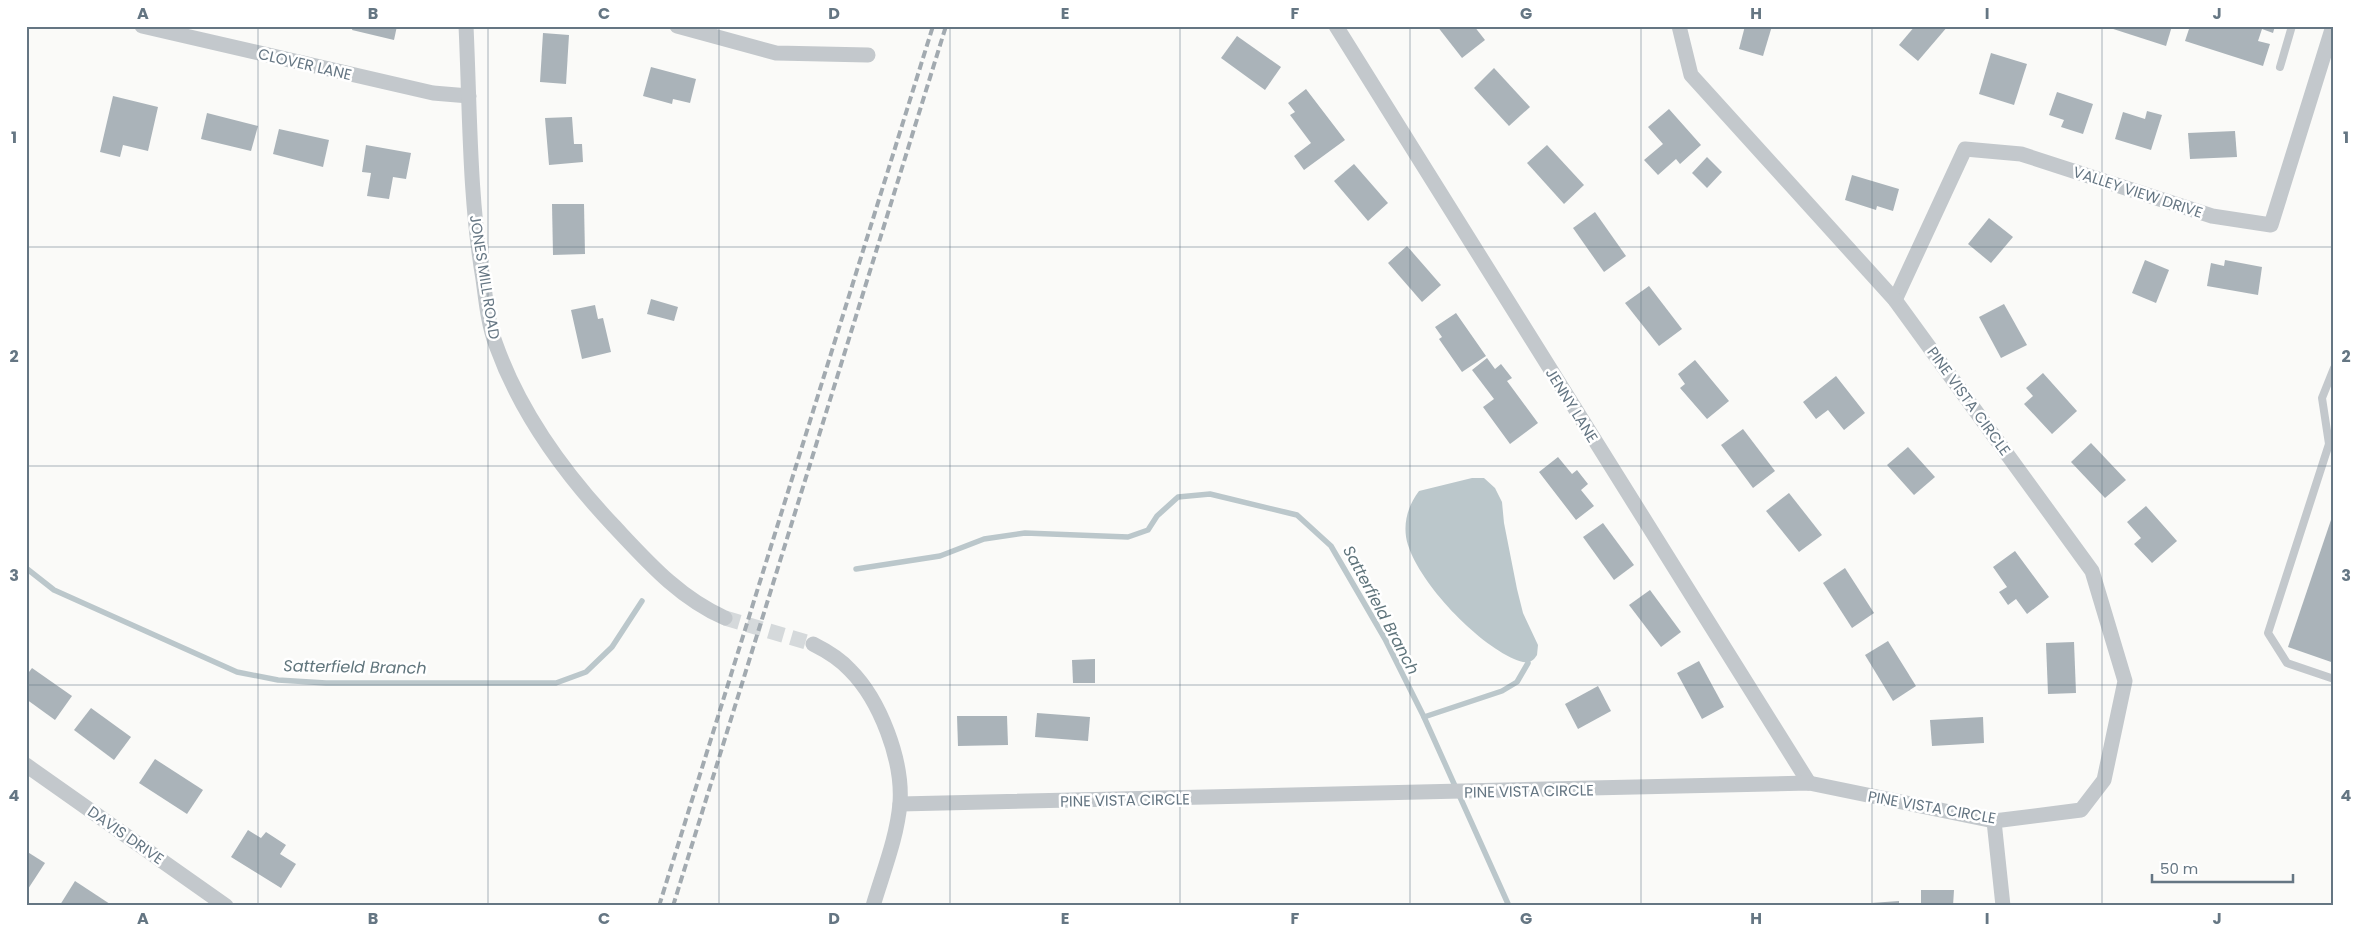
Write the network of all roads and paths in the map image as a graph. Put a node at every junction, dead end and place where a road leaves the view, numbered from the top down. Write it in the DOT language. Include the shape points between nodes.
graph roads {
  1 [pos="142,26"];
  2 [pos="466,26"];
  3 [pos="677,26"];
  4 [pos="1336,26"];
  5 [pos="1679,26"];
  6 [pos="2292,26"];
  7 [pos="2333,26"];
  8 [pos="868,54"];
  9 [pos="2280,67"];
  10 [pos="469,96"];
  11 [pos="1895,300"];
  12 [pos="2334,368"];
  13 [pos="2332,443"];
  14 [pos="725,618"];
  15 [pos="813,644"];
  16 [pos="2334,679"];
  17 [pos="26,765"];
  18 [pos="1809,784"];
  19 [pos="900,804"];
  20 [pos="1994,821"];
  21 [pos="226,906"];
  22 [pos="873,906"];
  23 [pos="2003,906"];
  1 -- 10 [label="street, CLOVER LANE" via="433,93"];
  2 -- 10 [label="street, JONES MILL ROAD"];
  3 -- 8 [label="street" via="776,53"];
  4 -- 18 [label="street, JENNY LANE"];
  5 -- 11 [label="street, PINE VISTA CIRCLE" via="1690,75"];
  6 -- 9 [label="lane"];
  7 -- 11 [label="street, VALLEY VIEW DRIVE" via="2271,225 2212,216 2021,154 1966,149"];
  10 -- 14 [label="street, JONES MILL ROAD" via="474,228 491,329 514,389 523,407 586,496 669,584"];
  11 -- 20 [label="street, PINE VISTA CIRCLE" via="2092,571 2125,681 2104,780 2081,810"];
  12 -- 13 [label="lane" via="2322,398"];
  13 -- 16 [label="lane" via="2268,633 2287,663"];
  15 -- 19 [label="street" via="852,671 871,698 892,747 899,777"];
  17 -- 21 [label="street, DAVIS DRIVE"];
  18 -- 19 [label="street, PINE VISTA CIRCLE"];
  18 -- 20 [label="street, PINE VISTA CIRCLE"];
  19 -- 22 [label="street"];
  20 -- 23 [label="street"];
}
